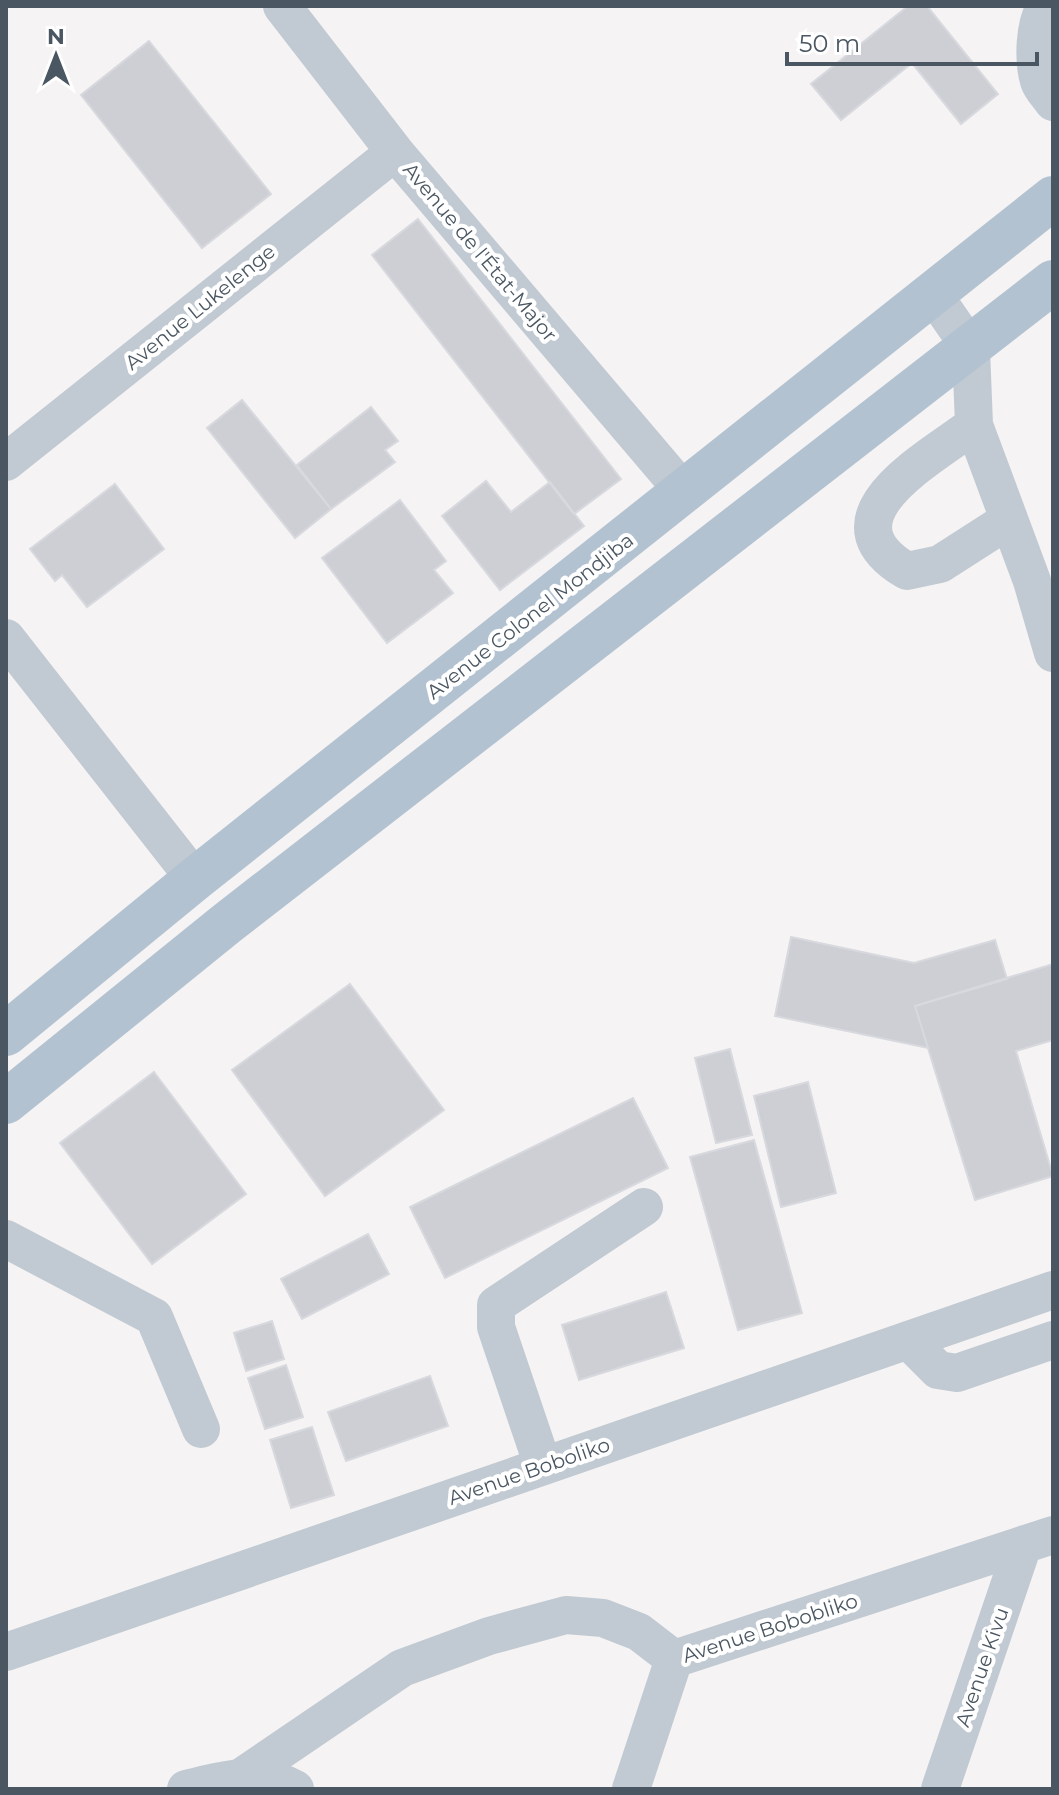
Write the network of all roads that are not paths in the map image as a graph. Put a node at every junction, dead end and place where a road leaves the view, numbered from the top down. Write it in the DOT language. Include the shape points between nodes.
graph roads {
  1 [pos="282,6"];
  2 [pos="1046,6"];
  3 [pos="1053,102"];
  4 [pos="395,152"];
  5 [pos="1053,198"];
  6 [pos="1053,282"];
  7 [pos="933,294"];
  8 [pos="971,349"];
  9 [pos="974,425"];
  10 [pos="6,462"];
  11 [pos="685,493"];
  12 [pos="1007,521"];
  13 [pos="1043,579"];
  14 [pos="6,638"];
  15 [pos="1053,653"];
  16 [pos="195,879"];
  17 [pos="6,1034"];
  18 [pos="6,1102"];
  19 [pos="644,1207"];
  20 [pos="6,1239"];
  21 [pos="1053,1290"];
  22 [pos="908,1340"];
  23 [pos="1053,1340"];
  24 [pos="201,1429"];
  25 [pos="543,1466"];
  26 [pos="1038,1540"];
  27 [pos="6,1652"];
  28 [pos="674,1659"];
  29 [pos="243,1776"];
  30 [pos="186,1789"];
  31 [pos="295,1789"];
  32 [pos="631,1789"];
  33 [pos="940,1789"];
  1 -- 4 [label="street, Avenue de l'État-Major"];
  2 -- 3 [label="street" via="1036,48 1039,82"];
  4 -- 10 [label="street, Avenue Lukelenge"];
  4 -- 11 [label="street, Avenue de l'État-Major"];
  5 -- 7 [label="main road, Avenue Colonel Mondjiba"];
  6 -- 8 [label="main road"];
  7 -- 8 [label="street"];
  7 -- 11 [label="main road, Avenue Colonel Mondjiba"];
  8 -- 9 [label="street"];
  8 -- 18 [label="main road" via="226,924"];
  9 -- 12 [label="street"];
  9 -- 12 [label="street" via="891,488 871,523 884,557 907,571 940,564"];
  11 -- 16 [label="main road, Avenue Colonel Mondjiba"];
  12 -- 13 [label="street"];
  13 -- 15 [label="street"];
  14 -- 16 [label="street"];
  16 -- 17 [label="main road, Avenue Colonel Mondjiba"];
  19 -- 25 [label="street" via="496,1305 496,1327"];
  20 -- 24 [label="street" via="154,1317"];
  21 -- 22 [label="street, Avenue Boboliko"];
  22 -- 23 [label="street" via="938,1370 957,1373"];
  22 -- 25 [label="street, Avenue Boboliko"];
  25 -- 27 [label="street, Avenue Boboliko"];
  26 -- 28 [label="street, Avenue Bobobliko"];
  26 -- 33 [label="street, Avenue Kivu"];
  28 -- 29 [label="street, Avenue Bobobliko" via="639,1632 603,1618 566,1615 402,1668"];
  28 -- 32 [label="street"];
  29 -- 30 [label="street, Avenue Bobobliko"];
  29 -- 31 [label="street, Avenue Bobobliko" via="277,1779"];
}
